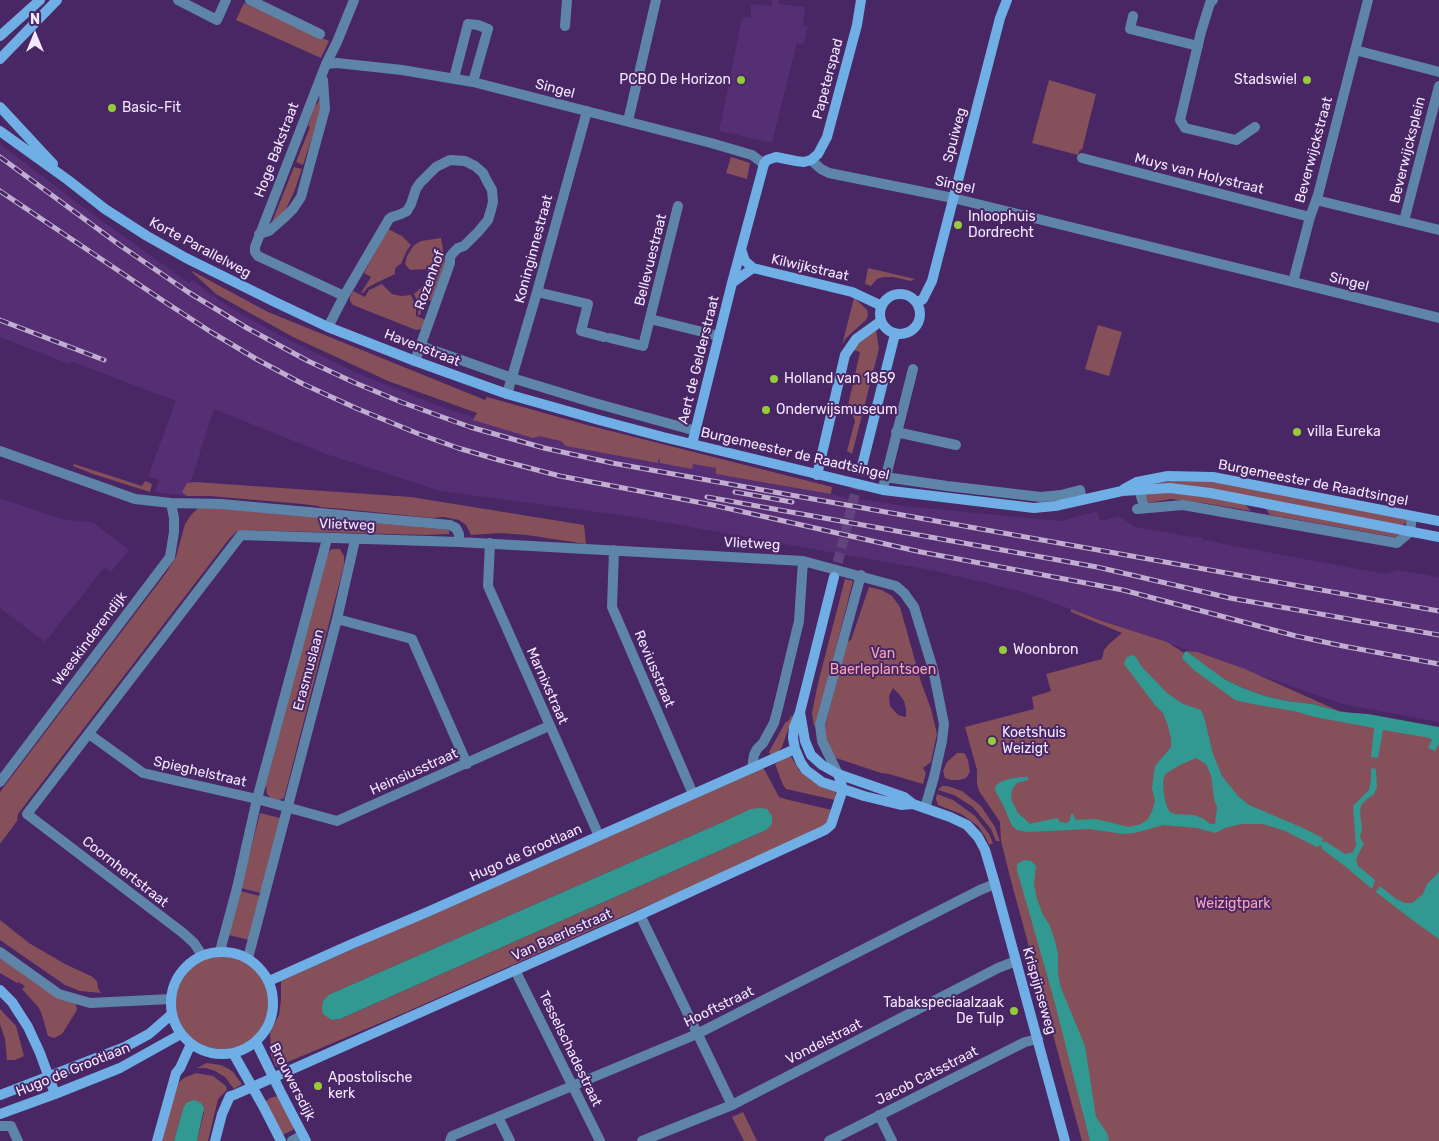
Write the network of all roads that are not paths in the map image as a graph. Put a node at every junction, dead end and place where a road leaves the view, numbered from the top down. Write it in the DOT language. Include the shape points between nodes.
graph roads {
  1 [pos="40,0"];
  2 [pos="57,0"];
  3 [pos="178,0"];
  4 [pos="226,0"];
  5 [pos="250,0"];
  6 [pos="354,0"];
  7 [pos="568,0"];
  8 [pos="656,0"];
  9 [pos="861,0"];
  10 [pos="1007,0"];
  11 [pos="1213,0"];
  12 [pos="1368,0"];
  13 [pos="1133,16"];
  14 [pos="565,26"];
  15 [pos="320,34"];
  16 [pos="0,36"];
  17 [pos="1198,46"];
  18 [pos="1355,50"];
  19 [pos="0,59"];
  20 [pos="326,64"];
  21 [pos="1439,72"];
  22 [pos="321,77"];
  23 [pos="454,78"];
  24 [pos="473,82"];
  25 [pos="1439,86"];
  26 [pos="0,106"];
  27 [pos="586,112"];
  28 [pos="628,122"];
  29 [pos="1256,127"];
  30 [pos="0,131"];
  31 [pos="1082,158"];
  32 [pos="811,160"];
  33 [pos="764,164"];
  34 [pos="68,180"];
  35 [pos="953,198"];
  36 [pos="1316,200"];
  37 [pos="678,206"];
  38 [pos="1310,216"];
  39 [pos="1404,221"];
  40 [pos="1439,230"];
  41 [pos="259,234"];
  42 [pos="741,250"];
  43 [pos="753,268"];
  44 [pos="1293,282"];
  45 [pos="732,283"];
  46 [pos="537,292"];
  47 [pos="344,296"];
  48 [pos="917,303"];
  49 [pos="882,306"];
  50 [pos="1439,318"];
  51 [pos="650,319"];
  52 [pos="881,321"];
  53 [pos="328,327"];
  54 [pos="895,334"];
  55 [pos="720,336"];
  56 [pos="420,346"];
  57 [pos="415,362"];
  58 [pos="913,369"];
  59 [pos="513,374"];
  60 [pos="507,394"];
  61 [pos="696,431"];
  62 [pos="896,432"];
  63 [pos="692,444"];
  64 [pos="956,445"];
  65 [pos="0,451"];
  66 [pos="862,466"];
  67 [pos="817,475"];
  68 [pos="885,477"];
  69 [pos="1138,485"];
  70 [pos="883,490"];
  71 [pos="1081,495"];
  72 [pos="171,503"];
  73 [pos="1412,516"];
  74 [pos="1439,521"];
  75 [pos="1410,532"];
  76 [pos="1439,537"];
  77 [pos="327,538"];
  78 [pos="355,540"];
  79 [pos="460,542"];
  80 [pos="490,543"];
  81 [pos="614,550"];
  82 [pos="803,560"];
  83 [pos="861,575"];
  84 [pos="834,577"];
  85 [pos="337,619"];
  86 [pos="800,712"];
  87 [pos="549,726"];
  88 [pos="89,734"];
  89 [pos="794,749"];
  90 [pos="467,764"];
  91 [pos="752,768"];
  92 [pos="838,774"];
  93 [pos="0,782"];
  94 [pos="843,789"];
  95 [pos="693,794"];
  96 [pos="257,800"];
  97 [pos="913,804"];
  98 [pos="287,808"];
  99 [pos="925,808"];
  100 [pos="27,814"];
  101 [pos="598,836"];
  102 [pos="995,884"];
  103 [pos="640,916"];
  104 [pos="220,951"];
  105 [pos="0,952"];
  106 [pos="202,955"];
  107 [pos="248,958"];
  108 [pos="1016,960"];
  109 [pos="515,970"];
  110 [pos="268,981"];
  111 [pos="0,990"];
  112 [pos="171,999"];
  113 [pos="172,1014"];
  114 [pos="181,1034"];
  115 [pos="697,1034"];
  116 [pos="1038,1039"];
  117 [pos="256,1042"];
  118 [pos="191,1044"];
  119 [pos="233,1053"];
  120 [pos="48,1077"];
  121 [pos="272,1077"];
  122 [pos="572,1085"];
  123 [pos="253,1086"];
  124 [pos="55,1094"];
  125 [pos="0,1095"];
  126 [pos="732,1105"];
  127 [pos="0,1114"];
  128 [pos="879,1115"];
  129 [pos="498,1117"];
  130 [pos="0,1126"];
  131 [pos="305,1138"];
  132 [pos="18,1141"];
  133 [pos="157,1141"];
  134 [pos="215,1141"];
  135 [pos="281,1141"];
  136 [pos="292,1141"];
  137 [pos="450,1141"];
  138 [pos="510,1141"];
  139 [pos="600,1141"];
  140 [pos="642,1141"];
  141 [pos="829,1141"];
  142 [pos="892,1141"];
  143 [pos="1065,1141"];
  1 -- 16 [label="main road"];
  2 -- 19 [label="main road"];
  3 -- 4 [label="street" via="217,20"];
  5 -- 15 [label="street"];
  6 -- 20 [label="street, Hoge Bakstraat"];
  7 -- 14 [label="street"];
  8 -- 28 [label="street"];
  9 -- 32 [label="main road, Papeterspad" via="827,137"];
  10 -- 35 [label="main road, Spuiweg"];
  11 -- 17 [label="street"];
  12 -- 18 [label="street, Beverwijckstraat"];
  13 -- 17 [label="street" via="1130,29"];
  17 -- 29 [label="street" via="1180,120 1185,128 1236,140"];
  18 -- 21 [label="street"];
  18 -- 36 [label="street, Beverwijckstraat"];
  20 -- 22 [label="street, Hoge Bakstraat"];
  20 -- 23 [label="street, Singel"];
  22 -- 41 [label="street, Hoge Bakstraat"];
  22 -- 41 [label="street, Hoge Bakstraat" via="325,109 301,197 275,226"];
  23 -- 24 [label="street, Singel"];
  23 -- 24 [label="street" via="468,24 478,25 488,29"];
  24 -- 27 [label="street, Singel"];
  25 -- 39 [label="street, Beverwijcksplein"];
  26 -- 34 [label="main road, Korte Parallelweg"];
  27 -- 28 [label="street, Singel"];
  27 -- 46 [label="street, Koninginnestraat"];
  28 -- 33 [label="street, Singel" via="711,143 752,156"];
  30 -- 34 [label="main road, Korte Parallelweg"];
  31 -- 38 [label="street, Muys van Holystraat"];
  32 -- 33 [label="main road" via="804,162 776,156"];
  32 -- 35 [label="street, Singel" via="829,173"];
  33 -- 42 [label="main road, Aert de Gelderstraat"];
  34 -- 53 [label="main road, Korte Parallelweg" via="105,209 170,249"];
  35 -- 44 [label="street, Singel"];
  35 -- 48 [label="main road, Spuiweg" via="932,281 924,299"];
  36 -- 38 [label="street, Beverwijckstraat"];
  36 -- 39 [label="street"];
  37 -- 51 [label="street, Bellevuestraat"];
  38 -- 44 [label="street, Beverwijckstraat"];
  39 -- 40 [label="street"];
  41 -- 47 [label="street, Hoge Bakstraat" via="255,247 258,256"];
  42 -- 43 [label="main road, Kilwijkstraat" via="744,261"];
  42 -- 45 [label="main road, Aert de Gelderstraat"];
  43 -- 45 [label="main road, Aert de Gelderstraat"];
  43 -- 49 [label="main road, Kilwijkstraat" via="852,292"];
  44 -- 50 [label="street, Singel"];
  45 -- 55 [label="main road, Aert de Gelderstraat"];
  46 -- 51 [label="street, Bellevuestraat" via="588,304 581,330 644,346"];
  46 -- 59 [label="street, Koninginnestraat"];
  47 -- 53 [label="street, Rozenhof"];
  47 -- 56 [label="street, Rozenhof" via="392,216 407,211 416,189 429,173 450,160 465,161 475,166 492,190 493,202 488,220 464,246 452,253"];
  48 -- 49 [label="main road" via="911,297 899,294 890,296"];
  48 -- 54 [label="main road" via="921,314 918,324 910,332"];
  49 -- 52 [label="main road"];
  51 -- 55 [label="street, Bellevuestraat"];
  52 -- 54 [label="main road"];
  52 -- 67 [label="main road" via="856,339 845,355"];
  53 -- 57 [label="main road, Havenstraat"];
  54 -- 66 [label="main road"];
  55 -- 61 [label="main road, Aert de Gelderstraat"];
  56 -- 57 [label="street, Rozenhof"];
  56 -- 59 [label="street, Havenstraat"];
  57 -- 60 [label="main road, Havenstraat"];
  58 -- 62 [label="street"];
  59 -- 60 [label="street, Koninginnestraat"];
  59 -- 61 [label="street, Burgemeester de Raadtsingel" via="591,402"];
  60 -- 63 [label="main road, Burgemeester de Raadtsingel"];
  61 -- 63 [label="main road, Aert de Gelderstraat"];
  62 -- 64 [label="street"];
  62 -- 68 [label="street"];
  63 -- 67 [label="main road, Burgemeester de Raadtsingel"];
  65 -- 72 [label="street" via="135,499"];
  67 -- 70 [label="main road, Burgemeester de Raadtsingel"];
  68 -- 70 [label="street"];
  68 -- 71 [label="street, Burgemeester de Raadtsingel" via="1041,497"];
  69 -- 71 [label="main road, Burgemeester de Raadtsingel" via="1122,491"];
  69 -- 73 [label="main road, Burgemeester de Raadtsingel" via="1168,476 1213,477"];
  69 -- 75 [label="main road, Burgemeester de Raadtsingel" via="1210,493"];
  69 -- 75 [label="street" via="1140,508 1183,505 1397,543"];
  70 -- 71 [label="main road, Burgemeester de Raadtsingel" via="1034,508 1055,506"];
  72 -- 79 [label="street" via="221,504 450,525 456,528"];
  72 -- 93 [label="street, Weeskinderendijk" via="174,532 170,557"];
  73 -- 74 [label="main road, Burgemeester de Raadtsingel"];
  73 -- 75 [label="street, Burgemeester de Raadtsingel"];
  75 -- 76 [label="main road, Burgemeester de Raadtsingel"];
  77 -- 78 [label="street, Vlietweg"];
  77 -- 88 [label="street, Vlietweg" via="241,535"];
  77 -- 96 [label="street, Erasmuslaan"];
  78 -- 79 [label="street, Vlietweg"];
  78 -- 85 [label="street, Erasmuslaan"];
  79 -- 80 [label="street, Vlietweg"];
  80 -- 81 [label="street, Vlietweg"];
  80 -- 87 [label="street, Marnixstraat" via="488,586"];
  81 -- 82 [label="street, Vlietweg"];
  81 -- 95 [label="street, Reviusstraat" via="612,607"];
  82 -- 83 [label="street"];
  82 -- 91 [label="street" via="799,621 774,723 754,755"];
  83 -- 92 [label="street" via="820,725 822,741"];
  83 -- 99 [label="street" via="896,586 904,593 914,607 933,669 944,724"];
  84 -- 86 [label="main road"];
  85 -- 90 [label="street" via="412,638"];
  85 -- 98 [label="street, Erasmuslaan"];
  86 -- 89 [label="main road" via="794,727"];
  86 -- 92 [label="main road" via="811,755 822,766"];
  87 -- 90 [label="street, Heinsiusstraat"];
  87 -- 101 [label="street, Marnixstraat"];
  88 -- 96 [label="street, Spieghelstraat" via="143,773"];
  88 -- 100 [label="street, Vlietweg"];
  89 -- 91 [label="main road, Hugo de Grootlaan"];
  89 -- 94 [label="main road" via="800,763 813,776"];
  90 -- 98 [label="street, Heinsiusstraat" via="337,821"];
  91 -- 95 [label="main road, Hugo de Grootlaan"];
  92 -- 94 [label="main road"];
  92 -- 97 [label="main road" via="904,797"];
  94 -- 97 [label="main road" via="901,805"];
  94 -- 103 [label="main road, Van Baerlestraat" via="831,824 825,830"];
  95 -- 101 [label="main road, Hugo de Grootlaan"];
  96 -- 98 [label="street"];
  96 -- 104 [label="street, Erasmuslaan"];
  97 -- 99 [label="main road"];
  98 -- 107 [label="street, Erasmuslaan"];
  99 -- 102 [label="main road, Krispijnseweg" via="967,825 984,849"];
  100 -- 106 [label="street, Coornhertstraat" via="183,933"];
  101 -- 110 [label="main road, Hugo de Grootlaan"];
  102 -- 108 [label="main road, Krispijnseweg"];
  102 -- 115 [label="street, Hooftstraat"];
  103 -- 109 [label="main road, Van Baerlestraat"];
  103 -- 115 [label="street"];
  104 -- 106 [label="main road"];
  104 -- 107 [label="main road"];
  105 -- 112 [label="street" via="59,994 90,1003"];
  106 -- 112 [label="main road" via="191,961 179,975"];
  107 -- 110 [label="main road"];
  108 -- 116 [label="main road, Krispijnseweg"];
  108 -- 126 [label="street, Vondelstraat"];
  109 -- 121 [label="main road, Van Baerlestraat"];
  109 -- 122 [label="street, Tesselschadestraat"];
  110 -- 117 [label="main road" via="273,1012"];
  111 -- 120 [label="main road" via="28,1027"];
  112 -- 113 [label="main road"];
  113 -- 114 [label="main road"];
  113 -- 120 [label="main road, Hugo de Grootlaan" via="149,1034 125,1047"];
  114 -- 118 [label="main road"];
  114 -- 124 [label="main road, Hugo de Grootlaan" via="120,1068"];
  115 -- 122 [label="street, Hooftstraat"];
  115 -- 126 [label="street"];
  116 -- 128 [label="street, Jacob Catsstraat" via="1025,1042"];
  116 -- 143 [label="main road, Krispijnseweg"];
  117 -- 119 [label="main road"];
  117 -- 121 [label="main road, Brouwersdijk"];
  118 -- 119 [label="main road" via="210,1053"];
  118 -- 133 [label="main road" via="176,1073"];
  119 -- 123 [label="main road"];
  120 -- 124 [label="main road"];
  120 -- 125 [label="main road, Hugo de Grootlaan"];
  121 -- 123 [label="main road, Van Baerlestraat"];
  121 -- 131 [label="main road, Brouwersdijk"];
  122 -- 129 [label="street, Hooftstraat"];
  122 -- 139 [label="street, Tesselschadestraat"];
  123 -- 134 [label="main road, Van Baerlestraat" via="230,1096"];
  123 -- 135 [label="main road"];
  124 -- 127 [label="main road, Hugo de Grootlaan"];
  126 -- 140 [label="street, Vondelstraat"];
  128 -- 141 [label="street, Jacob Catsstraat"];
  128 -- 142 [label="street"];
  129 -- 137 [label="street, Hooftstraat" via="452,1136"];
  129 -- 138 [label="street"];
  130 -- 132 [label="street" via="12,1126"];
  131 -- 136 [label="street, Brouwersdijk"];
}
